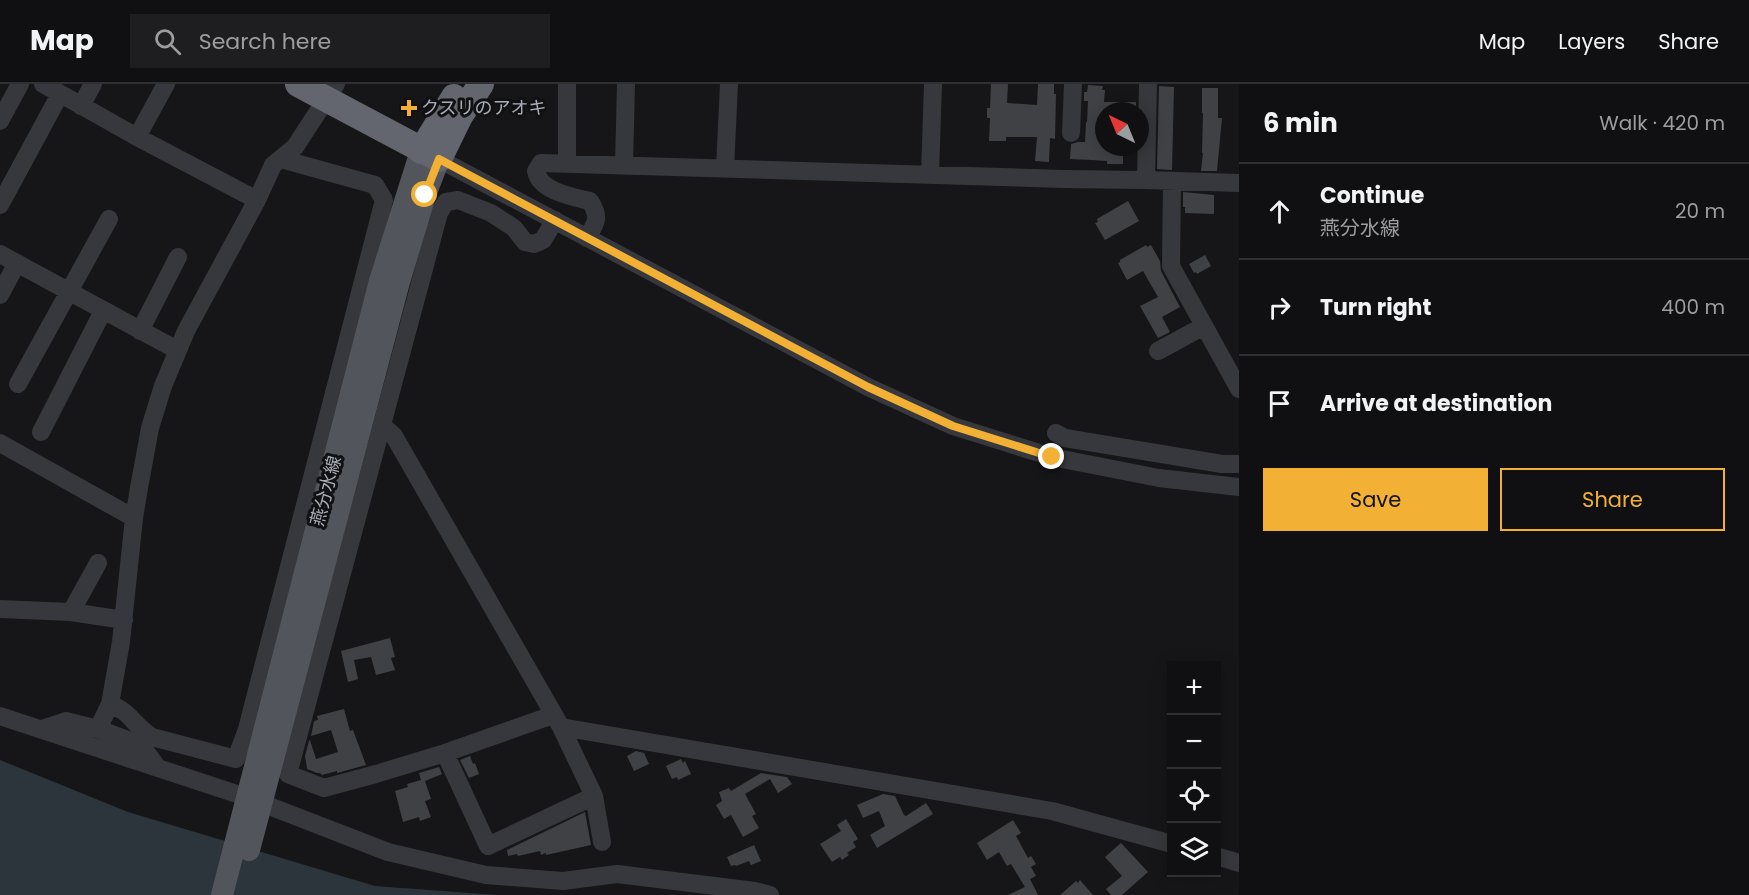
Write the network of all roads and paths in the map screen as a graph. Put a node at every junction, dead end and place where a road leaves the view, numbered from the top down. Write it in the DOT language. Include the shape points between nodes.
graph roads {
  1 [pos="20,84"];
  2 [pos="43,84"];
  3 [pos="93,84"];
  4 [pos="166,84"];
  5 [pos="298,84"];
  6 [pos="463,84"];
  7 [pos="481,84"];
  8 [pos="567,84"];
  9 [pos="626,84"];
  10 [pos="729,84"];
  11 [pos="933,84"];
  12 [pos="1073,84"];
  13 [pos="1148,84"];
  14 [pos="331,91"];
  15 [pos="60,94"];
  16 [pos="81,106"];
  17 [pos="0,121"];
  18 [pos="1071,134"];
  19 [pos="137,137"];
  20 [pos="430,155"];
  21 [pos="281,159"];
  22 [pos="567,164"];
  23 [pos="624,166"];
  24 [pos="725,168"];
  25 [pos="930,175"];
  26 [pos="1146,180"];
  27 [pos="1172,181"];
  28 [pos="1239,183"];
  29 [pos="257,200"];
  30 [pos="0,205"];
  31 [pos="109,219"];
  32 [pos="555,220"];
  33 [pos="587,238"];
  34 [pos="0,254"];
  35 [pos="178,257"];
  36 [pos="18,263"];
  37 [pos="69,292"];
  38 [pos="0,295"];
  39 [pos="103,311"];
  40 [pos="1204,326"];
  41 [pos="140,331"];
  42 [pos="177,350"];
  43 [pos="1158,351"];
  44 [pos="18,384"];
  45 [pos="1239,389"];
  46 [pos="382,425"];
  47 [pos="41,432"];
  48 [pos="1056,433"];
  49 [pos="0,443"];
  50 [pos="1239,464"];
  51 [pos="1239,487"];
  52 [pos="134,518"];
  53 [pos="98,562"];
  54 [pos="0,609"];
  55 [pos="71,612"];
  56 [pos="124,620"];
  57 [pos="110,704"];
  58 [pos="0,716"];
  59 [pos="557,721"];
  60 [pos="42,729"];
  61 [pos="98,729"];
  62 [pos="445,753"];
  63 [pos="158,768"];
  64 [pos="594,796"];
  65 [pos="255,800"];
  66 [pos="246,835"];
  67 [pos="602,842"];
  68 [pos="1167,843"];
  69 [pos="222,895"];
  70 [pos="237,895"];
  71 [pos="770,895"];
  1 -- 17 [label="street"];
  2 -- 15 [label="street"];
  3 -- 16 [label="street"];
  4 -- 19 [label="street"];
  5 -- 14 [label="highway"];
  6 -- 20 [label="highway" via="447,107"];
  7 -- 20 [label="highway"];
  8 -- 22 [label="street"];
  9 -- 23 [label="street"];
  10 -- 24 [label="street"];
  11 -- 25 [label="street"];
  12 -- 18 [label="street"];
  13 -- 26 [label="street"];
  14 -- 20 [label="highway"];
  14 -- 21 [label="street" via="295,147"];
  15 -- 16 [label="street"];
  15 -- 30 [label="street"];
  16 -- 19 [label="street"];
  19 -- 29 [label="street"];
  20 -- 32 [label="street"];
  20 -- 65 [label="main road, 燕分水線" via="425,195 290,692"];
  21 -- 29 [label="street" via="273,165"];
  21 -- 57 [label="street" via="375,185 384,200 247,729 236,759 152,737 141,731 122,708"];
  22 -- 23 [label="street"];
  22 -- 33 [label="street" via="542,164 537,176 564,196 590,201 597,219"];
  23 -- 24 [label="street"];
  24 -- 25 [label="street"];
  25 -- 26 [label="street"];
  26 -- 27 [label="street"];
  27 -- 28 [label="street"];
  27 -- 40 [label="street" via="1171,266"];
  29 -- 42 [label="street"];
  31 -- 37 [label="street"];
  32 -- 33 [label="street"];
  32 -- 46 [label="street" via="543,240 534,244 525,242 491,213 458,200 446,202 439,213"];
  33 -- 51 [label="street" via="868,387 953,426 1052,457 1159,478"];
  34 -- 36 [label="street"];
  35 -- 41 [label="street"];
  36 -- 37 [label="street"];
  36 -- 38 [label="street"];
  37 -- 39 [label="street"];
  37 -- 44 [label="street"];
  39 -- 41 [label="street"];
  39 -- 47 [label="street"];
  40 -- 43 [label="street"];
  40 -- 45 [label="street"];
  41 -- 42 [label="street"];
  42 -- 52 [label="street" via="150,428"];
  46 -- 59 [label="street" via="393,436"];
  46 -- 62 [label="street" via="288,774 324,788"];
  48 -- 50 [label="street" via="1065,438"];
  49 -- 52 [label="street"];
  52 -- 56 [label="street"];
  53 -- 55 [label="street"];
  54 -- 55 [label="street"];
  55 -- 56 [label="street"];
  56 -- 57 [label="street"];
  57 -- 61 [label="street"];
  58 -- 60 [label="street"];
  59 -- 62 [label="street"];
  59 -- 64 [label="street"];
  59 -- 68 [label="street" via="1052,811"];
  60 -- 61 [label="street" via="66,721"];
  60 -- 63 [label="street"];
  61 -- 63 [label="street" via="141,745"];
  62 -- 64 [label="street" via="488,846"];
  63 -- 65 [label="street"];
  64 -- 67 [label="street"];
  65 -- 66 [label="main road, 燕分水線"];
  65 -- 71 [label="street" via="388,852 486,875 563,880 617,874"];
  66 -- 69 [label="main road"];
  66 -- 70 [label="main road"];
}
